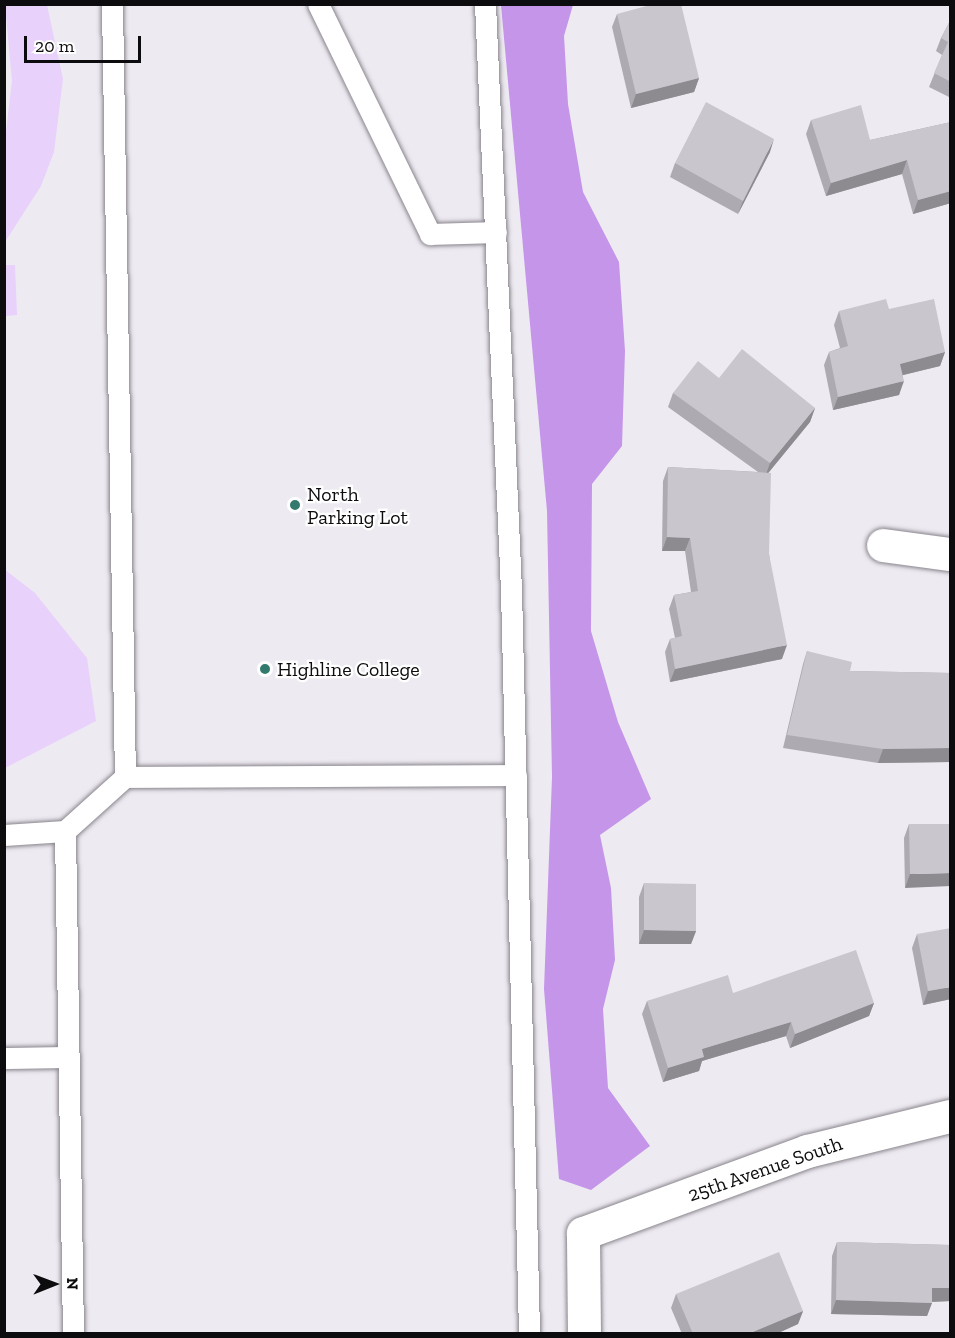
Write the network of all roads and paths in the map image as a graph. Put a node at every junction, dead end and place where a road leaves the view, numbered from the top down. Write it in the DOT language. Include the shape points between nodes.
graph roads {
  1 [pos="112,4"];
  2 [pos="318,4"];
  3 [pos="485,4"];
  4 [pos="496,232"];
  5 [pos="883,545"];
  6 [pos="951,554"];
  7 [pos="516,775"];
  8 [pos="125,777"];
  9 [pos="65,831"];
  10 [pos="4,835"];
  11 [pos="69,1057"];
  12 [pos="4,1058"];
  13 [pos="951,1116"];
  14 [pos="73,1334"];
  15 [pos="529,1334"];
  16 [pos="584,1334"];
  1 -- 8 [label="lane"];
  2 -- 4 [label="lane" via="430,234"];
  3 -- 4 [label="lane"];
  4 -- 7 [label="lane"];
  5 -- 6 [label="street"];
  7 -- 8 [label="lane"];
  7 -- 15 [label="lane"];
  8 -- 9 [label="lane"];
  9 -- 10 [label="lane"];
  9 -- 11 [label="lane"];
  11 -- 12 [label="lane"];
  11 -- 14 [label="lane"];
  13 -- 16 [label="street, 25th Avenue South" via="807,1151 583,1233"];
}
